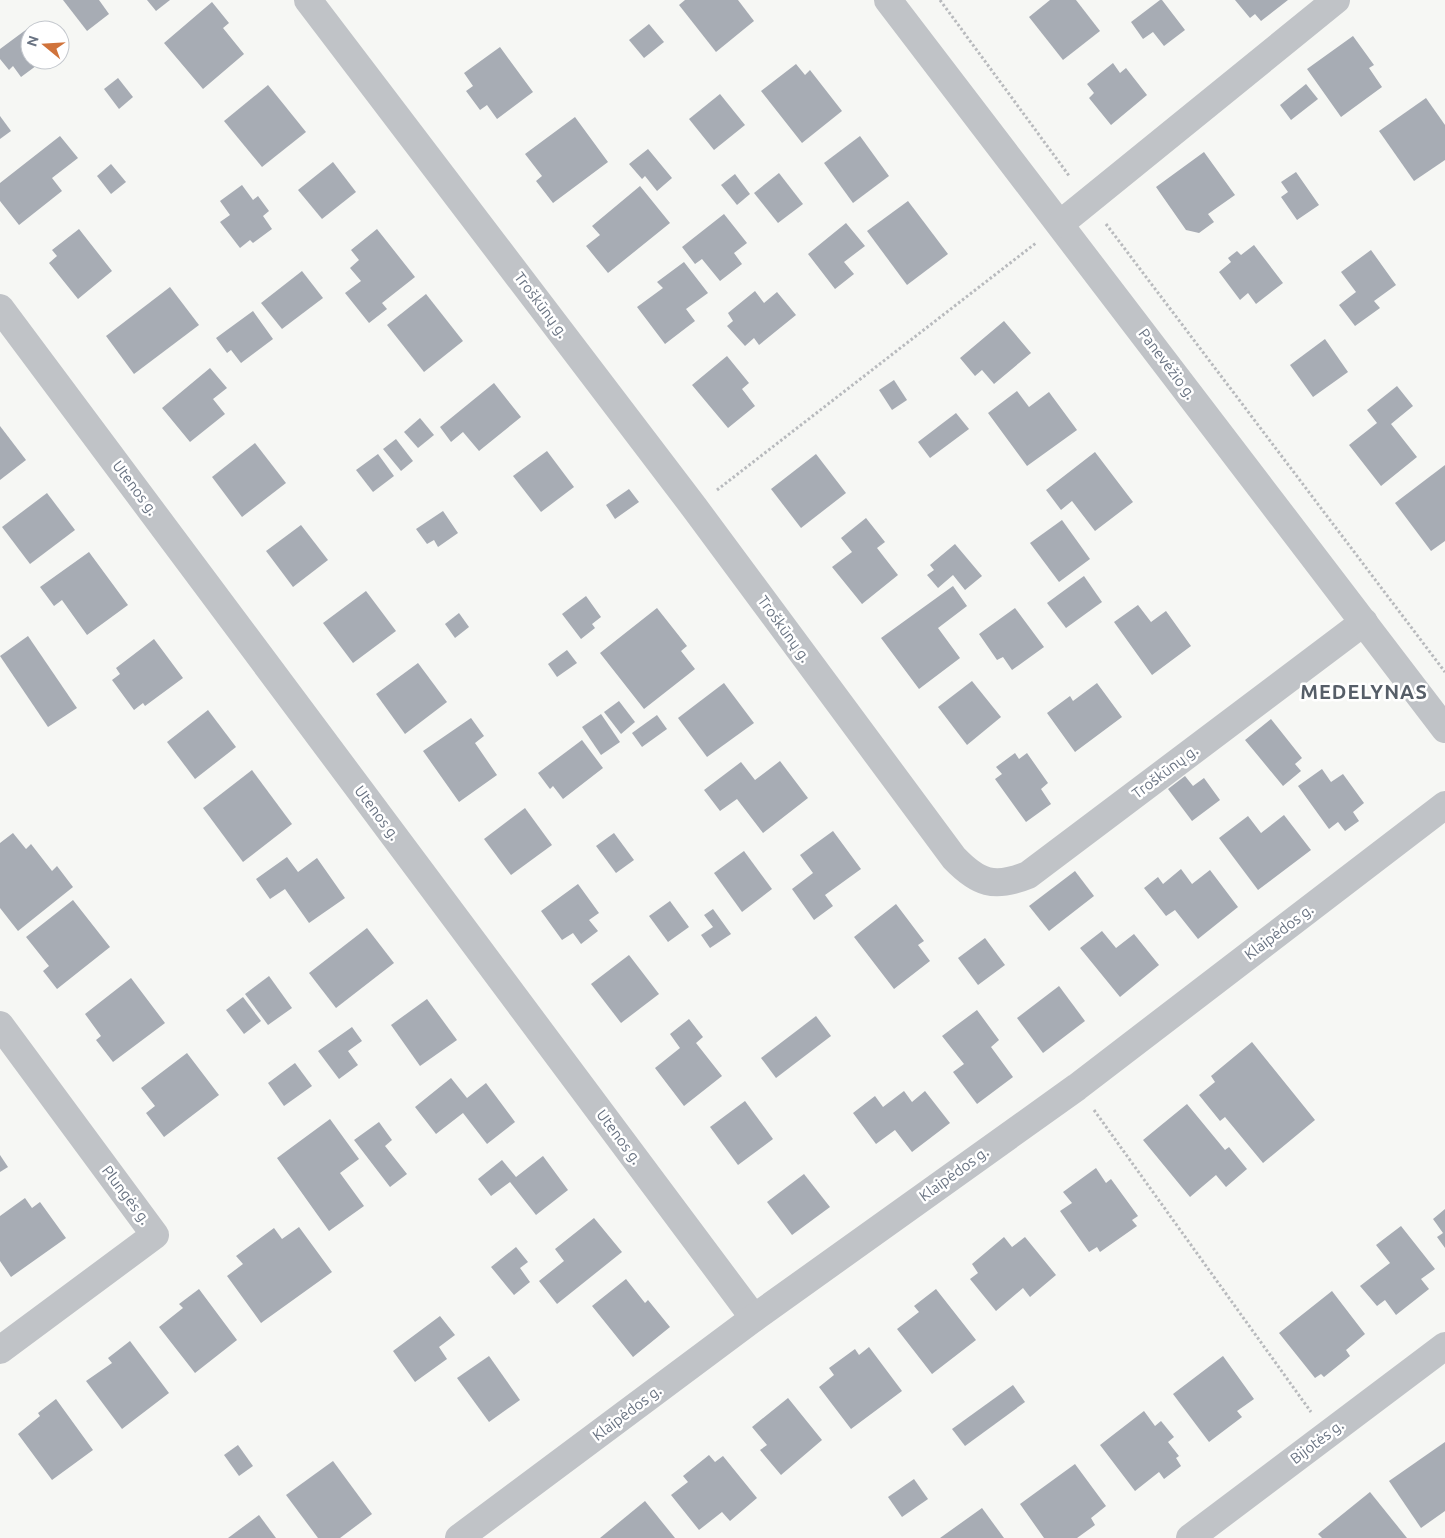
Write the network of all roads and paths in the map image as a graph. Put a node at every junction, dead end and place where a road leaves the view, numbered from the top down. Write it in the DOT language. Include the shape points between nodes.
graph roads {
  1 [pos="308,0"];
  2 [pos="888,0"];
  3 [pos="940,0"];
  4 [pos="1336,0"];
  5 [pos="1089,202"];
  6 [pos="1060,224"];
  7 [pos="0,308"];
  8 [pos="694,507"];
  9 [pos="1364,622"];
  10 [pos="1445,672"];
  11 [pos="1445,729"];
  12 [pos="1445,804"];
  13 [pos="0,1025"];
  14 [pos="1077,1086"];
  15 [pos="754,1318"];
  16 [pos="1445,1346"];
  17 [pos="0,1350"];
  18 [pos="1327,1434"];
  19 [pos="458,1538"];
  20 [pos="1190,1538"];
  1 -- 8 [label="street, Troškūnų g."];
  2 -- 6 [label="street, Panevėžio g."];
  3 -- 5 [label="path"];
  4 -- 5 [label="street"];
  5 -- 6 [label="street"];
  5 -- 10 [label="path"];
  6 -- 8 [label="path"];
  6 -- 9 [label="street, Panevėžio g."];
  7 -- 15 [label="street, Utenos g."];
  8 -- 9 [label="street, Troškūnų g." via="954,858 969,873 985,881 1007,882 1028,875"];
  9 -- 11 [label="street, Panevėžio g."];
  12 -- 14 [label="street, Klaipėdos g."];
  13 -- 17 [label="street, Plungės g." via="155,1235"];
  14 -- 15 [label="street, Klaipėdos g."];
  14 -- 18 [label="path"];
  15 -- 19 [label="street, Klaipėdos g."];
  16 -- 18 [label="street, Bijotės g."];
  18 -- 20 [label="street, Bijotės g."];
}
